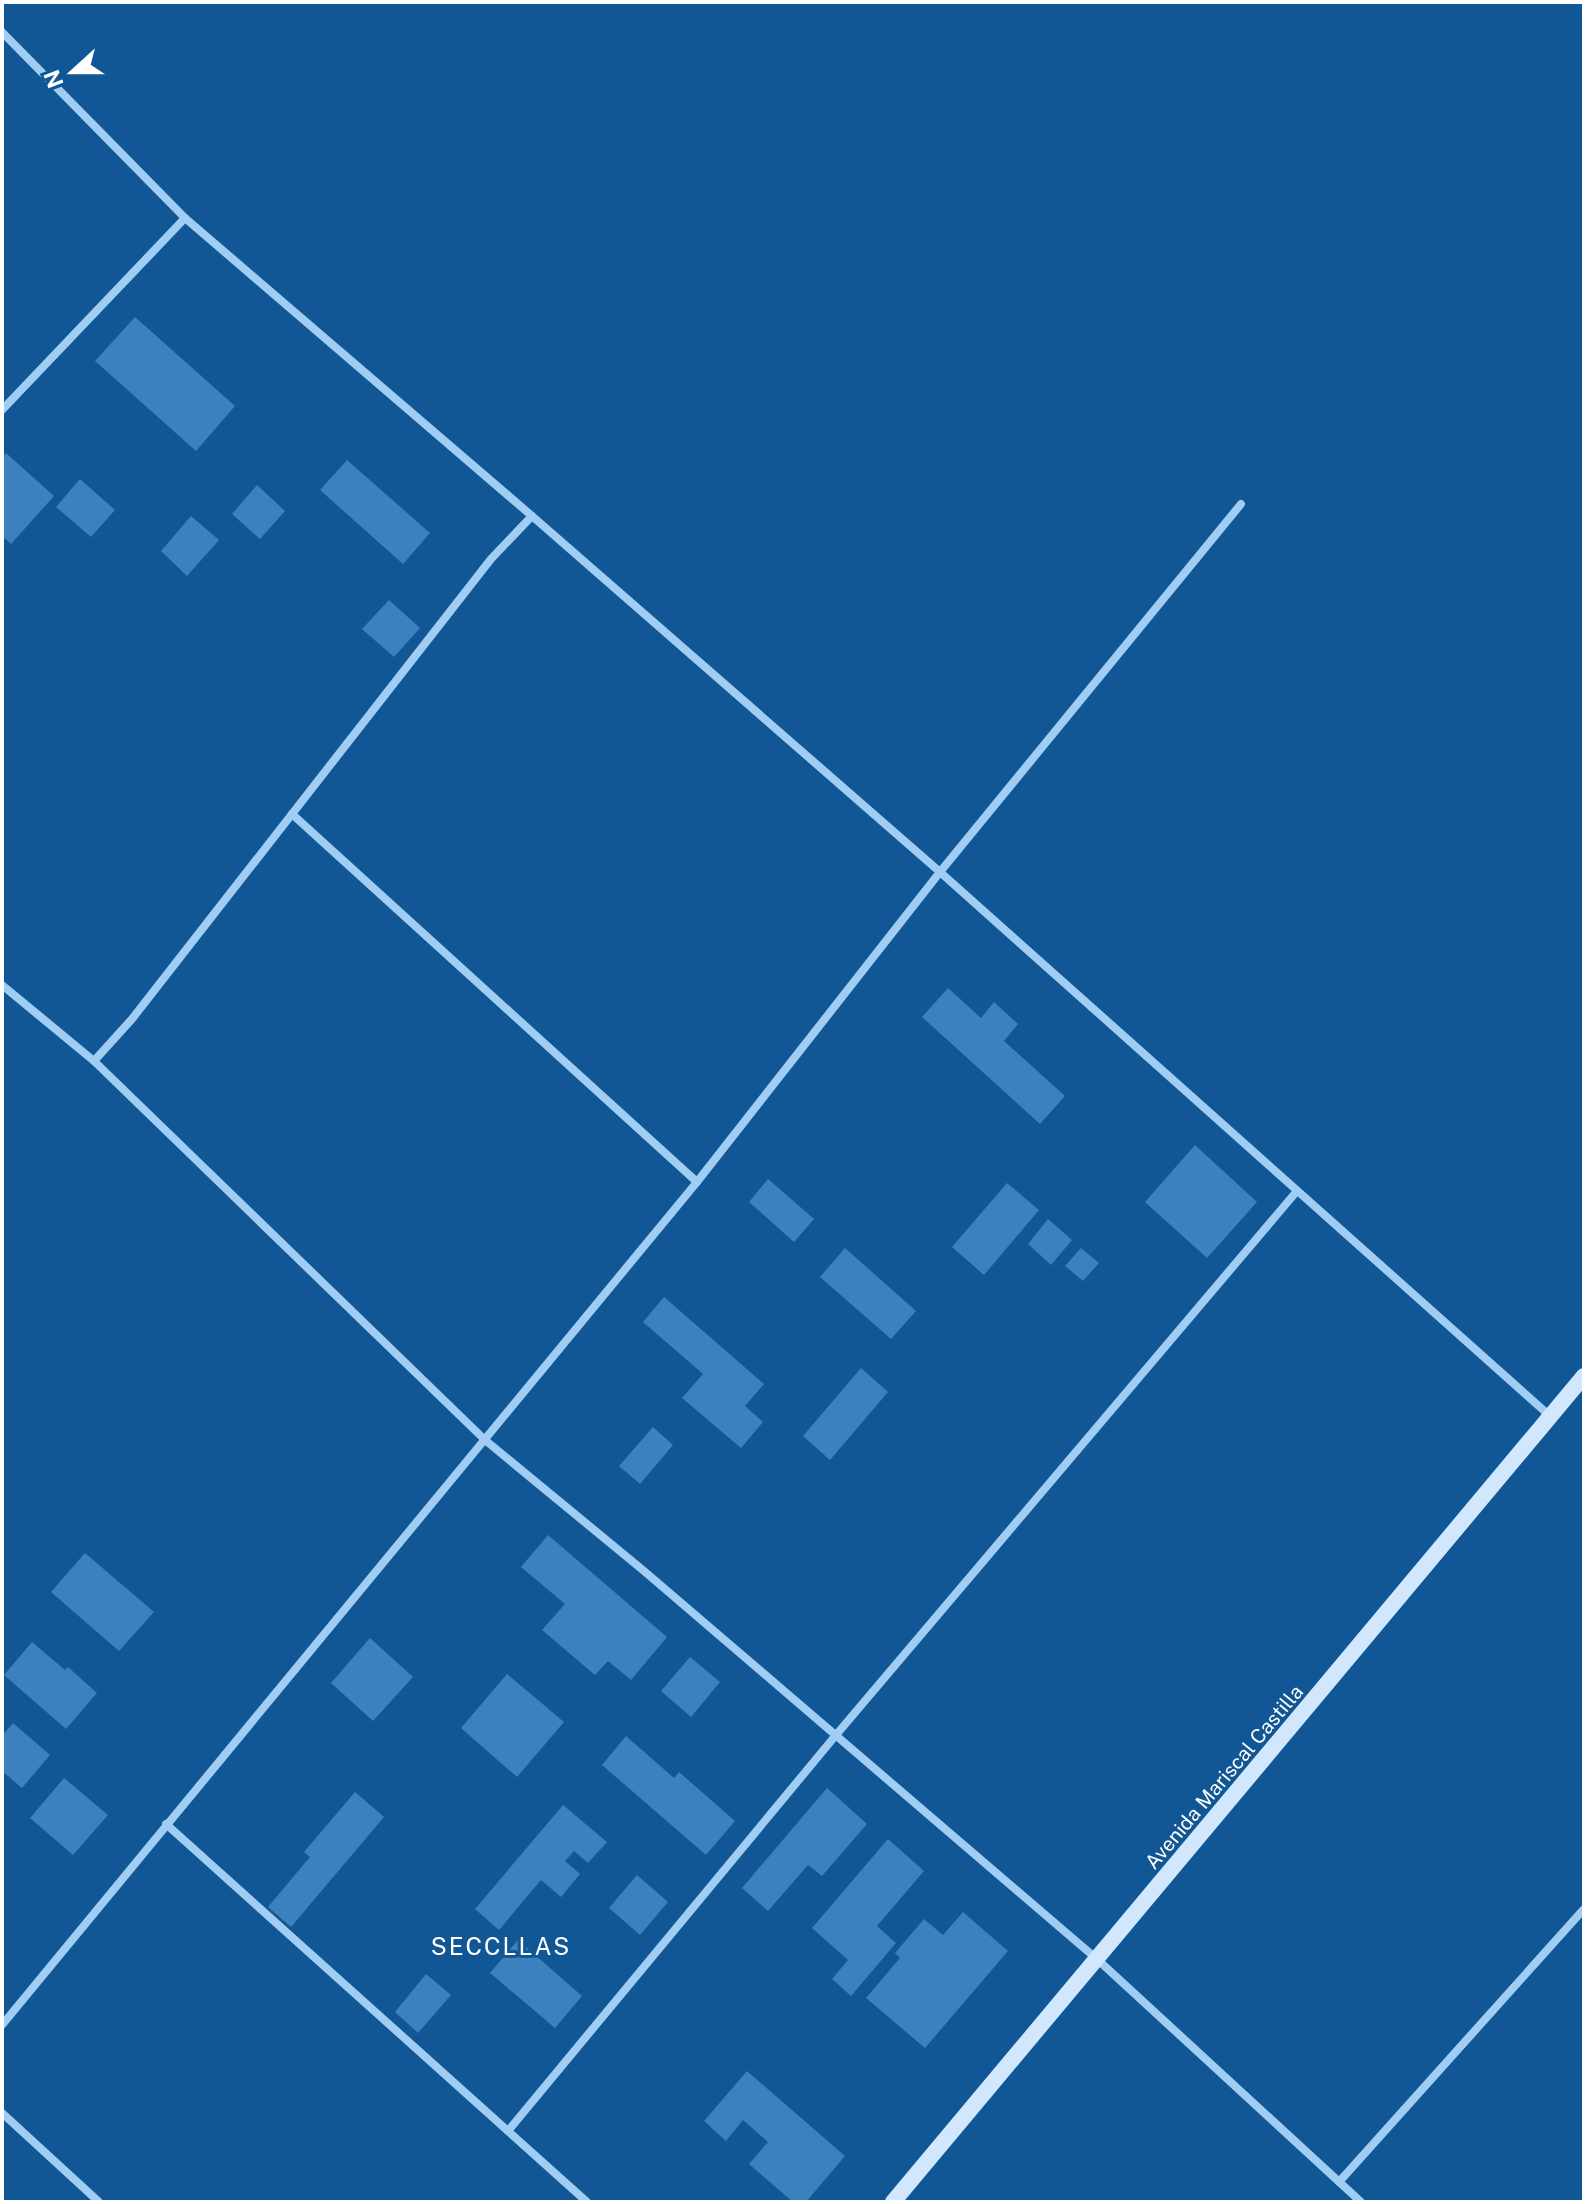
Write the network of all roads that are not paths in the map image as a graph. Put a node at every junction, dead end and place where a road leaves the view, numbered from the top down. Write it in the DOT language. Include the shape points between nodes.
graph roads {
  1 [pos="2,32"];
  2 [pos="185,218"];
  3 [pos="2,410"];
  4 [pos="1241,504"];
  5 [pos="532,516"];
  6 [pos="292,814"];
  7 [pos="940,872"];
  8 [pos="2,985"];
  9 [pos="94,1061"];
  10 [pos="697,1182"];
  11 [pos="1297,1191"];
  12 [pos="1584,1376"];
  13 [pos="1550,1417"];
  14 [pos="485,1440"];
  15 [pos="836,1735"];
  16 [pos="166,1824"];
  17 [pos="1584,1909"];
  18 [pos="1098,1960"];
  19 [pos="2,2025"];
  20 [pos="2,2113"];
  21 [pos="508,2131"];
  22 [pos="1339,2182"];
  23 [pos="99,2202"];
  24 [pos="587,2202"];
  25 [pos="893,2202"];
  26 [pos="1361,2202"];
  1 -- 2 [label="street"];
  2 -- 3 [label="street"];
  2 -- 5 [label="street"];
  4 -- 7 [label="street"];
  5 -- 6 [label="street" via="491,559"];
  5 -- 7 [label="street"];
  6 -- 9 [label="street"];
  6 -- 10 [label="street"];
  7 -- 10 [label="street"];
  7 -- 11 [label="street"];
  8 -- 9 [label="street"];
  9 -- 14 [label="street"];
  10 -- 14 [label="street"];
  11 -- 13 [label="street"];
  11 -- 15 [label="street"];
  12 -- 13 [label="street, Avenida Mariscal Castilla"];
  13 -- 18 [label="street, Avenida Mariscal Castilla"];
  14 -- 15 [label="street"];
  14 -- 16 [label="street"];
  15 -- 18 [label="street"];
  15 -- 21 [label="street"];
  16 -- 19 [label="street"];
  16 -- 21 [label="street"];
  17 -- 22 [label="street"];
  18 -- 22 [label="street"];
  18 -- 25 [label="street, Avenida Mariscal Castilla"];
  20 -- 23 [label="street"];
  21 -- 24 [label="street"];
  22 -- 26 [label="street"];
}
